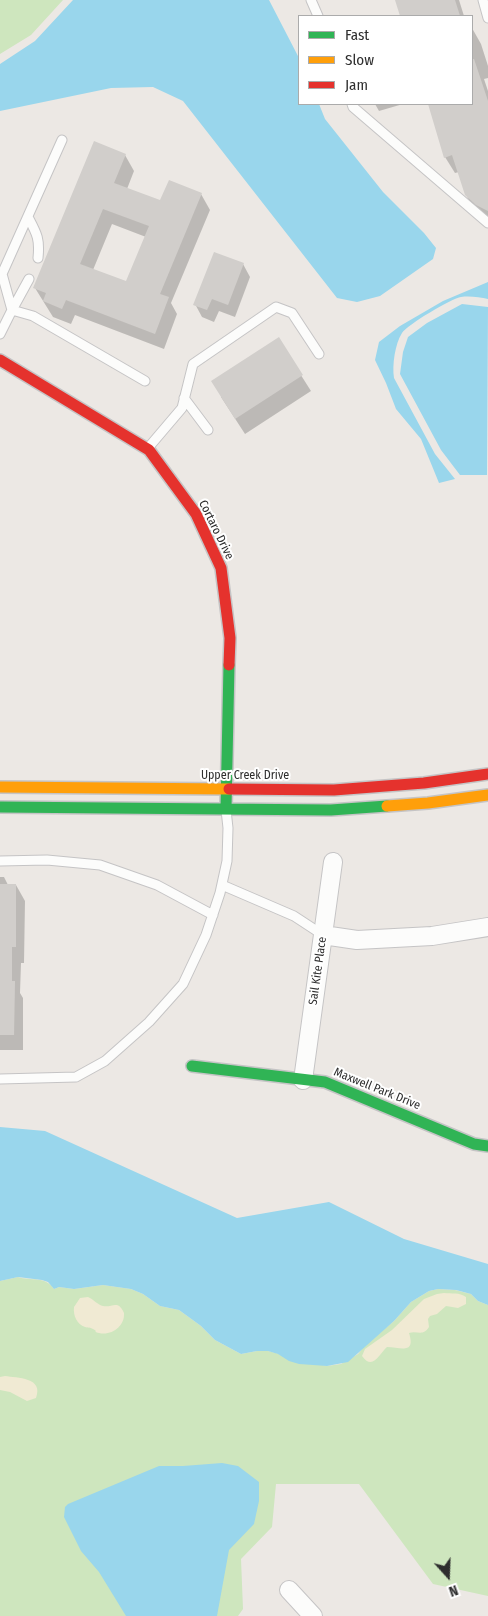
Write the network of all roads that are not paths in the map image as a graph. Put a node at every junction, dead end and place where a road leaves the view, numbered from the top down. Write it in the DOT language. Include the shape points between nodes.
graph roads {
  1 [pos="311,0"];
  2 [pos="482,0"];
  3 [pos="318,15"];
  4 [pos="488,18"];
  5 [pos="352,105"];
  6 [pos="62,140"];
  7 [pos="28,217"];
  8 [pos="488,224"];
  9 [pos="38,258"];
  10 [pos="29,279"];
  11 [pos="12,310"];
  12 [pos="0,334"];
  13 [pos="319,354"];
  14 [pos="0,360"];
  15 [pos="145,381"];
  16 [pos="184,398"];
  17 [pos="208,430"];
  18 [pos="148,448"];
  19 [pos="488,774"];
  20 [pos="0,787"];
  21 [pos="226,790"];
  22 [pos="488,795"];
  23 [pos="0,807"];
  24 [pos="226,808"];
  25 [pos="0,861"];
  26 [pos="333,862"];
  27 [pos="222,885"];
  28 [pos="213,915"];
  29 [pos="488,927"];
  30 [pos="323,935"];
  31 [pos="192,1066"];
  32 [pos="0,1079"];
  33 [pos="303,1080"];
  34 [pos="488,1146"];
  35 [pos="290,1590"];
  36 [pos="313,1616"];
  1 -- 3 [label="lane"];
  2 -- 4 [label="lane"];
  5 -- 8 [label="lane"];
  6 -- 7 [label="lane"];
  7 -- 9 [label="lane" via="38,236"];
  7 -- 11 [label="lane" via="2,274"];
  10 -- 11 [label="lane"];
  11 -- 12 [label="lane"];
  11 -- 15 [label="lane" via="32,316"];
  13 -- 16 [label="lane" via="292,313 276,307 193,364"];
  14 -- 18 [label="street, Cortaro Drive"];
  16 -- 17 [label="lane"];
  16 -- 18 [label="lane" via="182,408"];
  18 -- 21 [label="street, Cortaro Drive" via="196,514 221,568 230,638"];
  19 -- 21 [label="street, Upper Creek Drive" via="334,790"];
  20 -- 21 [label="street, Upper Creek Drive"];
  21 -- 24 [label="street, Cortaro Drive"];
  22 -- 24 [label="street" via="331,810"];
  23 -- 24 [label="street"];
  24 -- 27 [label="lane" via="227,861"];
  25 -- 28 [label="lane" via="47,860 100,866 157,885"];
  26 -- 30 [label="street, Sail Kite Place"];
  27 -- 28 [label="lane"];
  27 -- 30 [label="lane" via="294,916"];
  28 -- 32 [label="lane" via="183,984 149,1022 105,1060 76,1077"];
  29 -- 30 [label="street" via="432,936 357,940"];
  30 -- 33 [label="street, Sail Kite Place"];
  31 -- 33 [label="street, Maxwell Park Drive"];
  33 -- 34 [label="street, Maxwell Park Drive" via="325,1082 474,1144"];
  35 -- 36 [label="street"];
}
